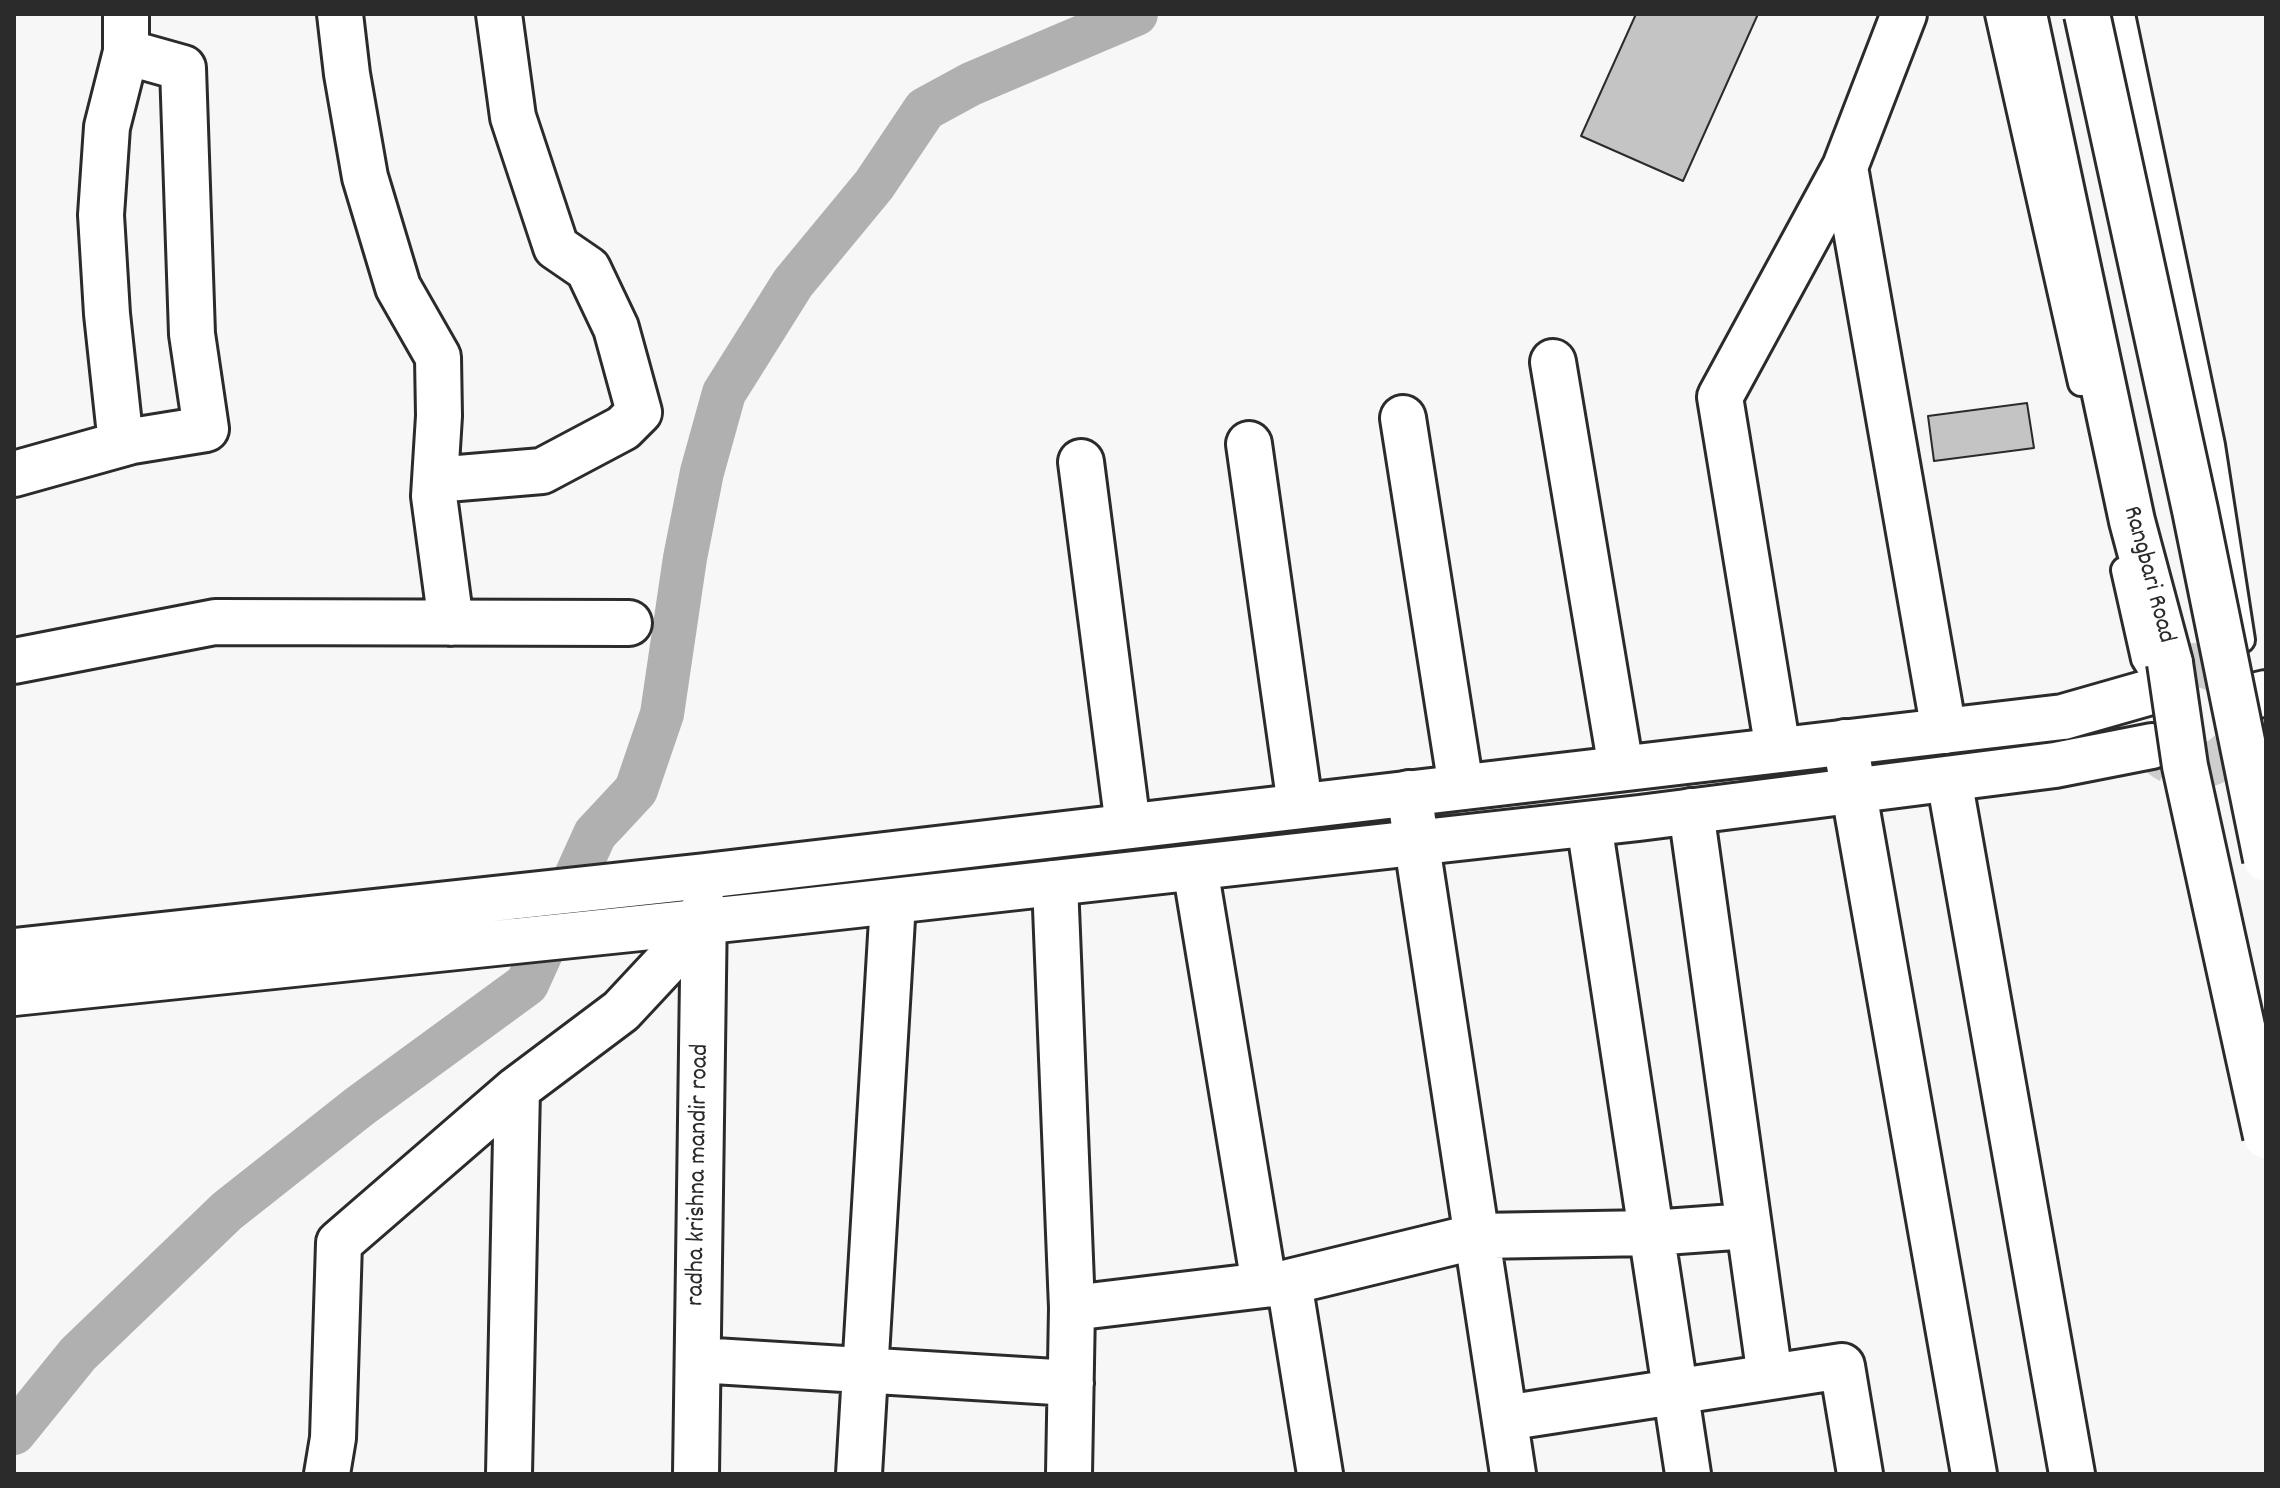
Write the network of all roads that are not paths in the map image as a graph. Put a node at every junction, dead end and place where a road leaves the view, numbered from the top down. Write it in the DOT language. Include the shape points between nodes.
graph roads {
  1 [pos="340,14"];
  2 [pos="499,14"];
  3 [pos="1904,14"];
  4 [pos="1998,14"];
  5 [pos="2024,14"];
  6 [pos="2087,14"];
  7 [pos="2122,14"];
  8 [pos="126,33"];
  9 [pos="1845,167"];
  10 [pos="1553,362"];
  11 [pos="1403,418"];
  12 [pos="121,444"];
  13 [pos="1249,444"];
  14 [pos="1081,462"];
  15 [pos="14,474"];
  16 [pos="435,480"];
  17 [pos="451,623"];
  18 [pos="629,623"];
  19 [pos="14,661"];
  20 [pos="2152,687"];
  21 [pos="2250,709"];
  22 [pos="1944,731"];
  23 [pos="1845,742"];
  24 [pos="2152,746"];
  25 [pos="1778,750"];
  26 [pos="1621,768"];
  27 [pos="1949,779"];
  28 [pos="1461,787"];
  29 [pos="1853,791"];
  30 [pos="1409,793"];
  31 [pos="1300,805"];
  32 [pos="1691,811"];
  33 [pos="1589,824"];
  34 [pos="1128,826"];
  35 [pos="1417,843"];
  36 [pos="2266,859"];
  37 [pos="1195,868"];
  38 [pos="691,878"];
  39 [pos="1055,883"];
  40 [pos="893,902"];
  41 [pos="704,922"];
  42 [pos="14,951"];
  43 [pos="14,993"];
  44 [pos="517,1089"];
  45 [pos="2266,1136"];
  46 [pos="1748,1226"];
  47 [pos="1651,1233"];
  48 [pos="1478,1236"];
  49 [pos="1277,1283"];
  50 [pos="1072,1308"];
  51 [pos="698,1360"];
  52 [pos="865,1370"];
  53 [pos="1770,1377"];
  54 [pos="1071,1383"];
  55 [pos="1675,1392"];
  56 [pos="1505,1418"];
  57 [pos="327,1474"];
  58 [pos="509,1474"];
  59 [pos="696,1474"];
  60 [pos="859,1474"];
  61 [pos="1069,1474"];
  62 [pos="1320,1474"];
  63 [pos="1513,1474"];
  64 [pos="1688,1474"];
  65 [pos="1860,1474"];
  66 [pos="1974,1474"];
  67 [pos="2072,1474"];
  1 -- 16 [label="street" via="365,177 398,287 438,357"];
  2 -- 16 [label="street" via="513,117 556,247 588,269 616,328 639,412 623,428 542,471"];
  3 -- 9 [label="street"];
  4 -- 20 [label="lane"];
  5 -- 45 [label="street, Rangbari Road, bridge" via="2132,521 2170,663 2185,766"];
  6 -- 36 [label="street, bridge"];
  7 -- 21 [label="lane" via="2212,445"];
  8 -- 12 [label="street" via="107,127 101,215"];
  8 -- 12 [label="street" via="183,68 192,334 206,429"];
  9 -- 22 [label="street"];
  9 -- 25 [label="street" via="1720,397"];
  10 -- 26 [label="street"];
  11 -- 28 [label="street"];
  12 -- 15 [label="street"];
  13 -- 31 [label="street"];
  14 -- 34 [label="street"];
  16 -- 17 [label="street"];
  17 -- 18 [label="street"];
  17 -- 19 [label="street" via="215,622"];
  20 -- 22 [label="street" via="2063,717"];
  22 -- 23 [label="street"];
  23 -- 25 [label="street"];
  23 -- 29 [label="street"];
  24 -- 27 [label="street"];
  25 -- 26 [label="street"];
  26 -- 28 [label="street"];
  27 -- 29 [label="street"];
  27 -- 67 [label="street"];
  28 -- 30 [label="street"];
  29 -- 32 [label="street"];
  29 -- 66 [label="street"];
  30 -- 31 [label="street"];
  30 -- 35 [label="street"];
  31 -- 34 [label="street"];
  32 -- 33 [label="street"];
  32 -- 46 [label="street"];
  33 -- 35 [label="street"];
  33 -- 47 [label="street"];
  34 -- 38 [label="street"];
  35 -- 37 [label="street"];
  35 -- 48 [label="street"];
  37 -- 39 [label="street"];
  37 -- 49 [label="street"];
  38 -- 41 [label="street, radha krishna mandir road"];
  38 -- 42 [label="street"];
  39 -- 40 [label="street"];
  39 -- 50 [label="street"];
  40 -- 41 [label="street"];
  40 -- 52 [label="street"];
  41 -- 43 [label="street"];
  41 -- 44 [label="street" via="621,1011"];
  41 -- 51 [label="street, radha krishna mandir road"];
  44 -- 57 [label="street" via="339,1243 333,1438"];
  44 -- 58 [label="street"];
  46 -- 47 [label="street"];
  46 -- 53 [label="street"];
  47 -- 48 [label="street"];
  47 -- 55 [label="street"];
  48 -- 49 [label="street"];
  48 -- 56 [label="street"];
  49 -- 50 [label="street"];
  49 -- 62 [label="street"];
  50 -- 54 [label="street"];
  51 -- 52 [label="street"];
  51 -- 59 [label="street, radha krishna mandir road"];
  52 -- 54 [label="street"];
  52 -- 60 [label="street"];
  53 -- 55 [label="street"];
  53 -- 65 [label="street" via="1842,1366"];
  54 -- 61 [label="street"];
  55 -- 56 [label="street"];
  55 -- 64 [label="street"];
  56 -- 63 [label="street"];
}
